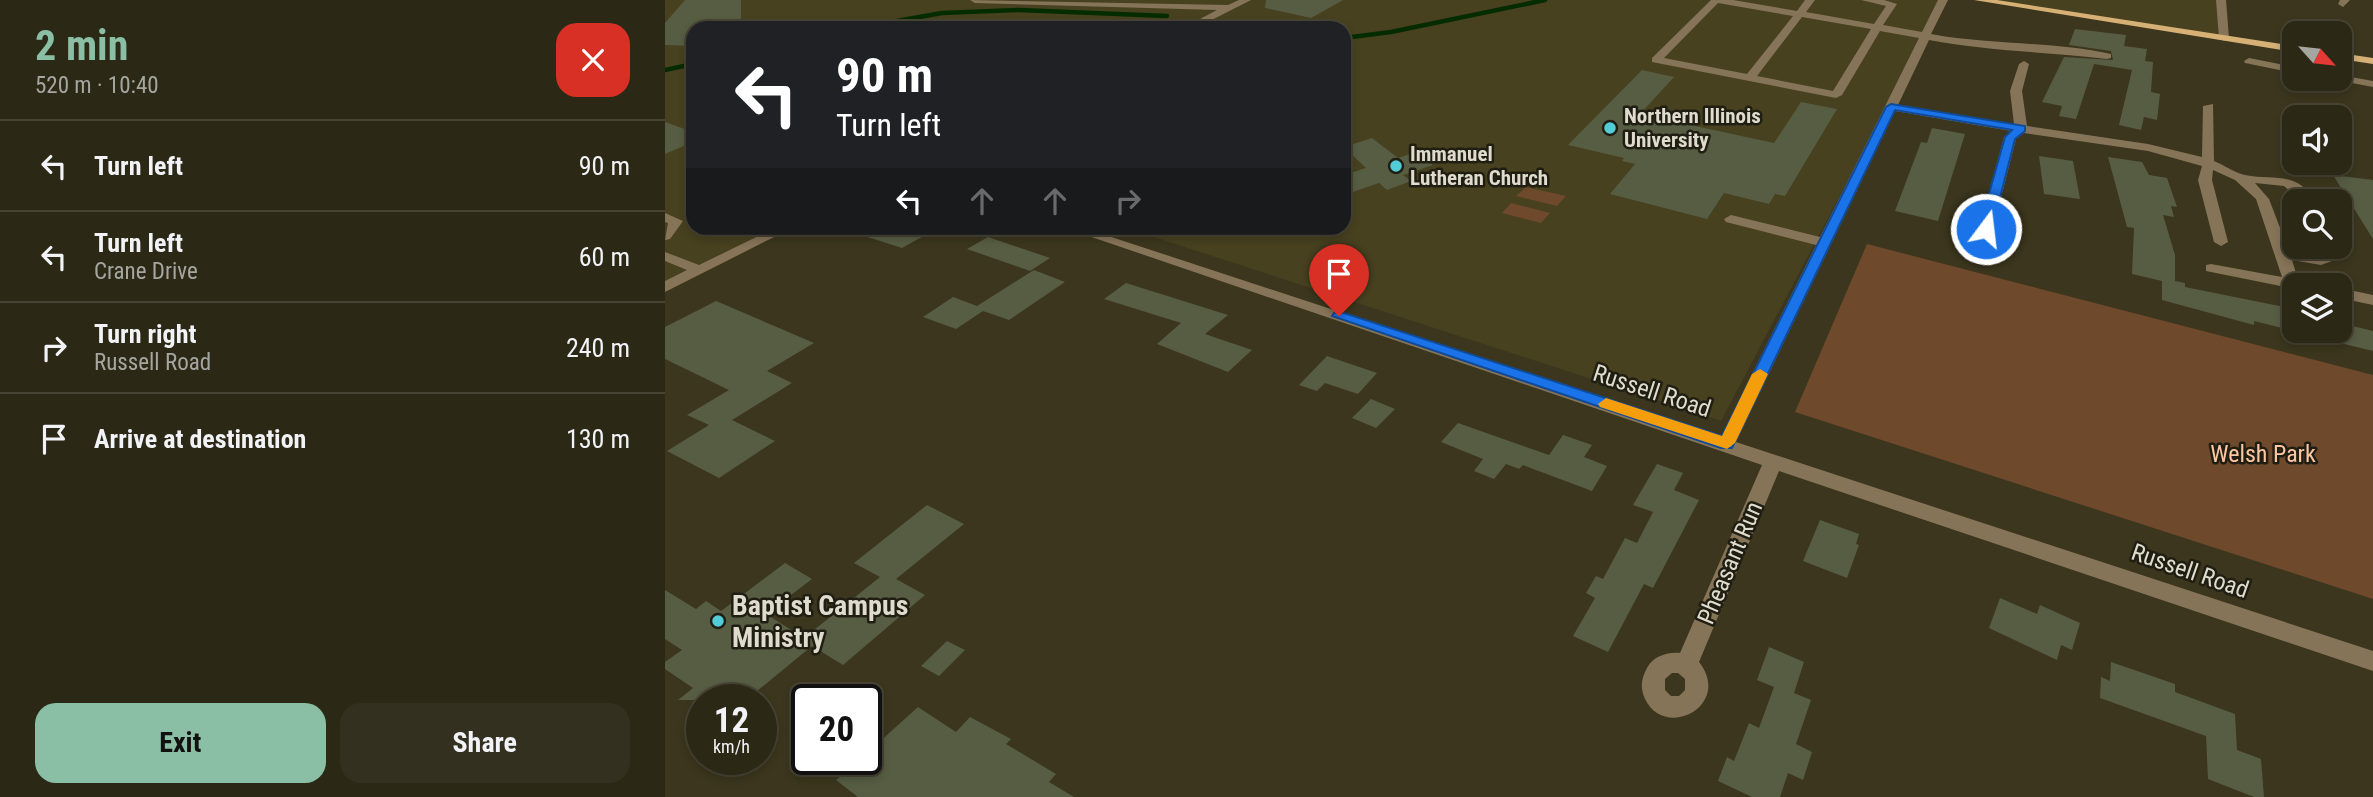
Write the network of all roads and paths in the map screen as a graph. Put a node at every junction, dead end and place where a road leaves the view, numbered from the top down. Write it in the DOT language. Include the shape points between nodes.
graph roads {
  1 [pos="975,0"];
  2 [pos="1245,0"];
  3 [pos="1716,0"];
  4 [pos="1811,0"];
  5 [pos="1866,0"];
  6 [pos="1943,0"];
  7 [pos="1979,0"];
  8 [pos="2221,0"];
  9 [pos="1094,1"];
  10 [pos="1186,3"];
  11 [pos="1229,8"];
  12 [pos="1800,14"];
  13 [pos="1202,21"];
  14 [pos="1877,27"];
  15 [pos="2223,34"];
  16 [pos="1927,36"];
  17 [pos="2282,46"];
  18 [pos="2107,56"];
  19 [pos="2352,58"];
  20 [pos="2249,61"];
  21 [pos="2373,61"];
  22 [pos="2024,64"];
  23 [pos="2282,68"];
  24 [pos="1749,79"];
  25 [pos="2352,80"];
  26 [pos="2373,84"];
  27 [pos="2209,106"];
  28 [pos="1891,107"];
  29 [pos="2021,129"];
  30 [pos="2208,164"];
  31 [pos="2242,179"];
  32 [pos="2301,189"];
  33 [pos="665,217"];
  34 [pos="1731,219"];
  35 [pos="1986,229"];
  36 [pos="771,235"];
  37 [pos="1094,235"];
  38 [pos="1117,235"];
  39 [pos="665,236"];
  40 [pos="1109,240"];
  41 [pos="1823,242"];
  42 [pos="2221,242"];
  43 [pos="2281,254"];
  44 [pos="665,256"];
  45 [pos="2310,259"];
  46 [pos="2329,259"];
  47 [pos="2211,268"];
  48 [pos="699,271"];
  49 [pos="2291,273"];
  50 [pos="2282,281"];
  51 [pos="665,287"];
  52 [pos="2352,296"];
  53 [pos="2373,300"];
  54 [pos="1727,443"];
  55 [pos="1775,460"];
  56 [pos="2373,661"];
  57 [pos="1685,666"];
  1 -- 9 [label="street"];
  2 -- 11 [label="street"];
  3 -- 12 [label="street"];
  3 -- 24 [label="street" via="1656,61"];
  4 -- 12 [label="street"];
  5 -- 14 [label="street" via="1892,4"];
  6 -- 16 [label="street"];
  7 -- 15 [label="main road"];
  8 -- 15 [label="street"];
  9 -- 10 [label="street"];
  10 -- 11 [label="street"];
  11 -- 13 [label="street"];
  12 -- 14 [label="street"];
  12 -- 24 [label="street"];
  14 -- 16 [label="street"];
  14 -- 24 [label="street" via="1836,95"];
  15 -- 17 [label="main road"];
  16 -- 18 [label="street"];
  16 -- 28 [label="street"];
  19 -- 21 [label="main road"];
  20 -- 23 [label="street"];
  22 -- 29 [label="street" via="2016,92"];
  25 -- 26 [label="street"];
  27 -- 30 [label="street"];
  28 -- 29 [label="street"];
  28 -- 41 [label="street"];
  29 -- 30 [label="street" via="2127,142"];
  29 -- 35 [label="street" via="2010,137"];
  30 -- 31 [label="street"];
  30 -- 42 [label="street" via="2205,180"];
  31 -- 32 [label="street" via="2288,183"];
  31 -- 43 [label="street" via="2260,193"];
  33 -- 39 [label="street" via="676,221"];
  34 -- 41 [label="street"];
  36 -- 48 [label="street"];
  37 -- 40 [label="street, Russell Road"];
  38 -- 40 [label="street"];
  40 -- 54 [label="street, Russell Road"];
  41 -- 54 [label="street"];
  43 -- 49 [label="street"];
  44 -- 48 [label="street"];
  45 -- 46 [label="street"];
  47 -- 50 [label="street"];
  48 -- 51 [label="street"];
  52 -- 53 [label="street"];
  54 -- 55 [label="street, Russell Road"];
  55 -- 56 [label="street, Russell Road"];
  55 -- 57 [label="street, Pheasant Run"];
}
